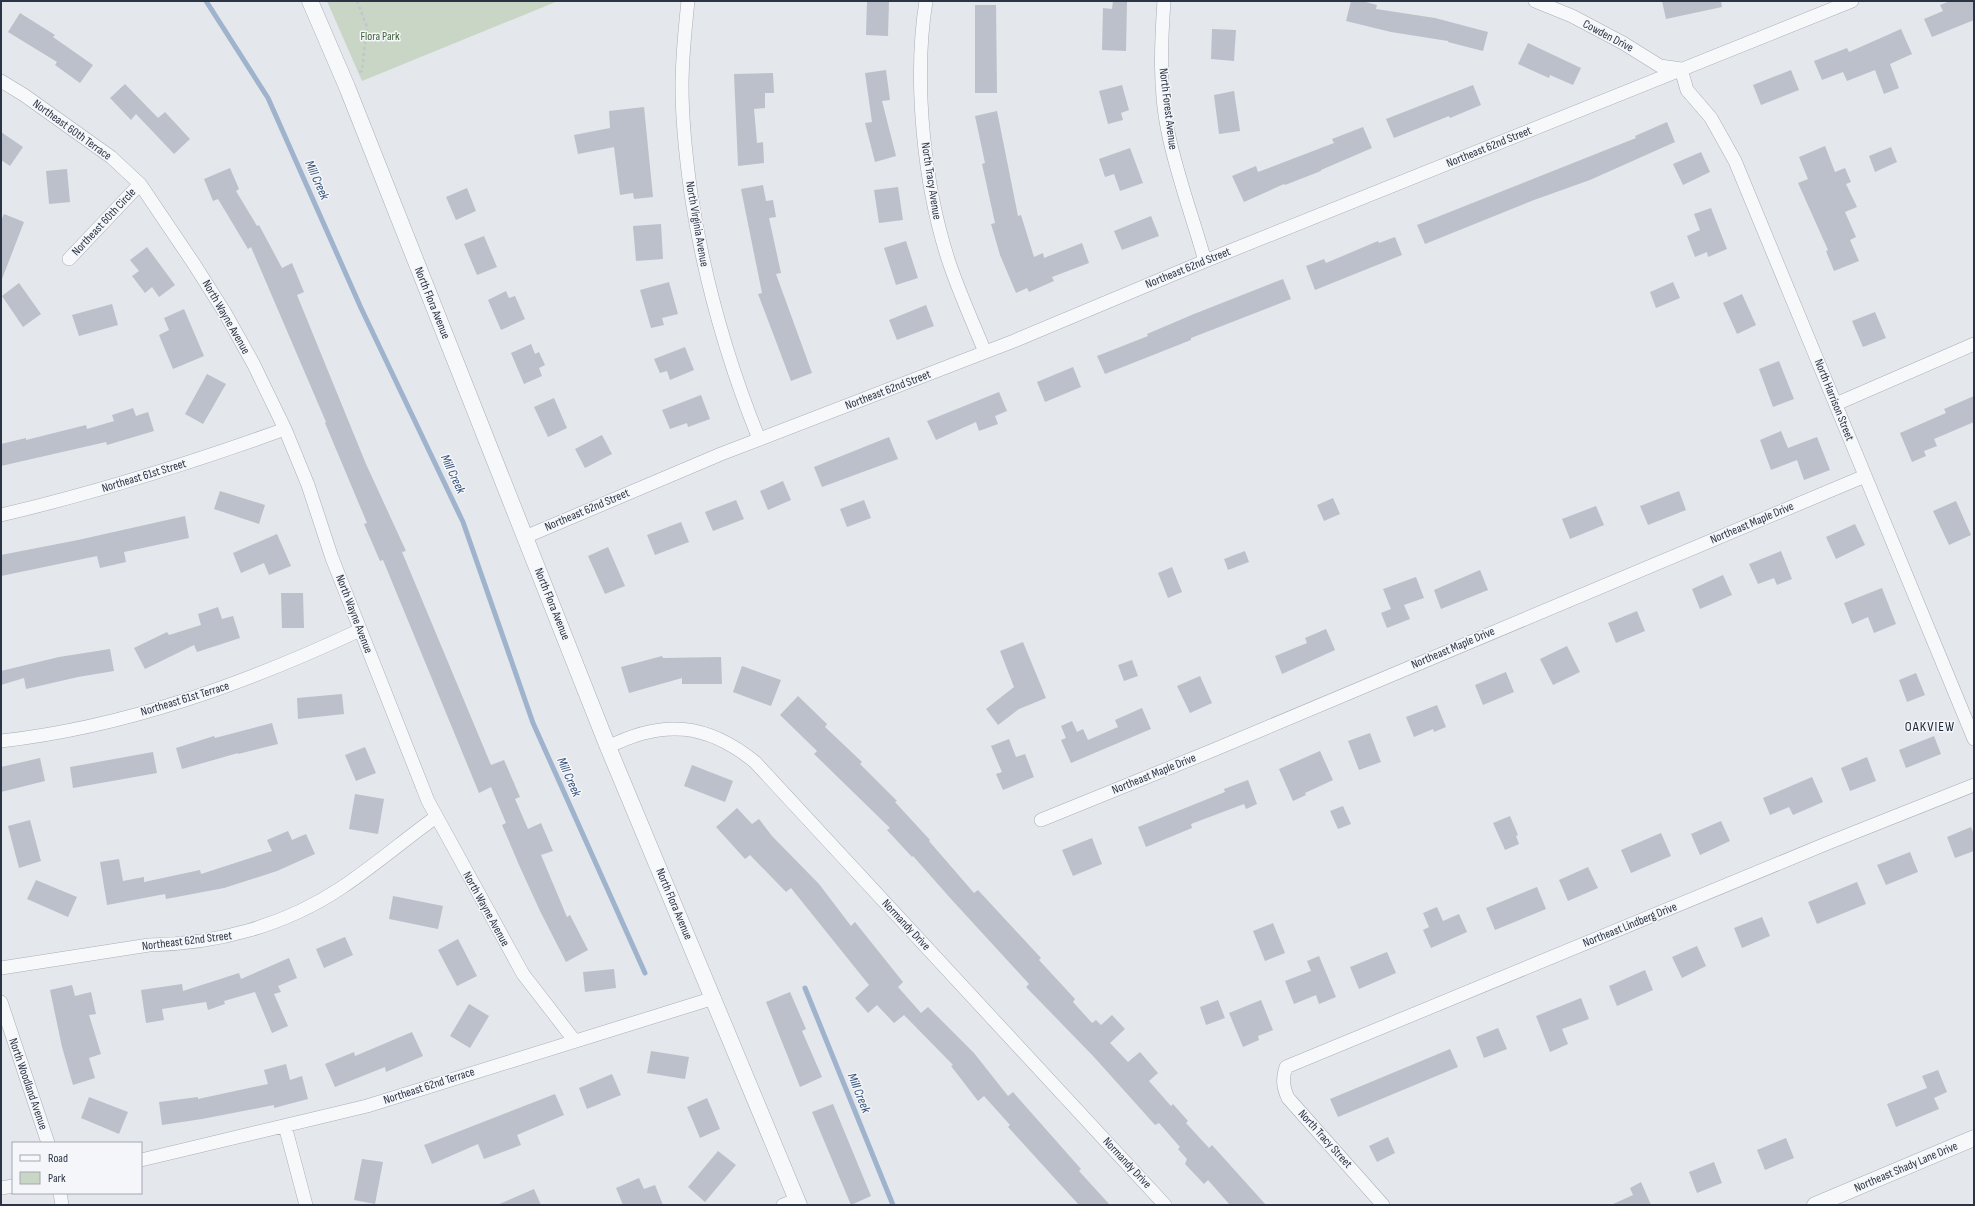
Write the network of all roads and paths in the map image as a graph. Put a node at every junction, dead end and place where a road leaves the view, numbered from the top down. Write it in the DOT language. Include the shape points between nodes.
graph roads {
  1 [pos="310,1"];
  2 [pos="357,1"];
  3 [pos="688,1"];
  4 [pos="926,1"];
  5 [pos="1164,1"];
  6 [pos="1535,1"];
  7 [pos="1852,1"];
  8 [pos="1681,70"];
  9 [pos="355,74"];
  10 [pos="1,81"];
  11 [pos="140,184"];
  12 [pos="69,259"];
  13 [pos="1205,261"];
  14 [pos="1974,344"];
  15 [pos="985,352"];
  16 [pos="1836,404"];
  17 [pos="285,429"];
  18 [pos="760,439"];
  19 [pos="1865,476"];
  20 [pos="1,514"];
  21 [pos="525,536"];
  22 [pos="360,630"];
  23 [pos="1974,739"];
  24 [pos="1,741"];
  25 [pos="608,746"];
  26 [pos="1974,785"];
  27 [pos="436,817"];
  28 [pos="1041,820"];
  29 [pos="1,968"];
  30 [pos="714,998"];
  31 [pos="1,1002"];
  32 [pos="574,1040"];
  33 [pos="1286,1067"];
  34 [pos="285,1126"];
  35 [pos="1974,1138"];
  36 [pos="48,1142"];
  37 [pos="142,1160"];
  38 [pos="12,1186"];
  39 [pos="1,1188"];
  40 [pos="60,1194"];
  41 [pos="792,1203"];
  42 [pos="62,1205"];
  43 [pos="306,1205"];
  44 [pos="1166,1205"];
  45 [pos="1383,1205"];
  46 [pos="1815,1205"];
  1 -- 21 [label="street, North Flora Avenue" via="347,87"];
  2 -- 9 [label="path" via="367,27 362,71"];
  3 -- 18 [label="street, North Virginia Avenue" via="682,100 686,160 696,228 718,322 732,368"];
  4 -- 15 [label="street, North Tracy Avenue" via="921,84 930,183 950,266"];
  5 -- 13 [label="street, North Forest Avenue" via="1161,40 1162,85 1168,130 1178,174"];
  6 -- 8 [label="street, Cowden Drive" via="1572,16 1660,66"];
  7 -- 8 [label="street, Northeast 62nd Street"];
  8 -- 13 [label="street, Northeast 62nd Street"];
  8 -- 16 [label="street, North Harrison Street" via="1688,90 1711,118 1735,161"];
  10 -- 11 [label="street, Northeast 60th Terrace" via="111,157"];
  11 -- 12 [label="street, Northeast 60th Circle"];
  11 -- 17 [label="street, North Wayne Avenue" via="225,313"];
  13 -- 15 [label="street, Northeast 62nd Street"];
  14 -- 16 [label="street"];
  15 -- 18 [label="street, Northeast 62nd Street"];
  16 -- 19 [label="street, North Harrison Street"];
  17 -- 20 [label="street, Northeast 61st Street" via="131,481"];
  17 -- 22 [label="street, North Wayne Avenue"];
  18 -- 21 [label="street, Northeast 62nd Street"];
  19 -- 23 [label="street, North Harrison Street"];
  19 -- 28 [label="street, Northeast Maple Drive"];
  21 -- 25 [label="street, North Flora Avenue"];
  22 -- 24 [label="street, Northeast 61st Terrace" via="259,674 194,697 135,715 75,729"];
  22 -- 27 [label="street, North Wayne Avenue"];
  25 -- 30 [label="street, North Flora Avenue"];
  25 -- 44 [label="street, Normandy Drive" via="650,730 680,729 701,732 721,739 750,758"];
  26 -- 33 [label="street, Northeast Lindberg Drive"];
  27 -- 29 [label="street, Northeast 62nd Street" via="340,888 310,906 243,933"];
  27 -- 32 [label="street, North Wayne Avenue" via="523,974"];
  30 -- 32 [label="street, Northeast 62nd Terrace"];
  30 -- 41 [label="street, North Flora Avenue"];
  31 -- 36 [label="street, North Woodland Avenue"];
  32 -- 34 [label="street, Northeast 62nd Terrace" via="367,1106"];
  33 -- 45 [label="street, North Tracy Street" via="1282,1078 1288,1098"];
  34 -- 37 [label="street, Northeast 62nd Terrace"];
  34 -- 43 [label="street"];
  35 -- 46 [label="street, Northeast Shady Lane Drive"];
  38 -- 39 [label="street"];
  40 -- 42 [label="street"];
}
